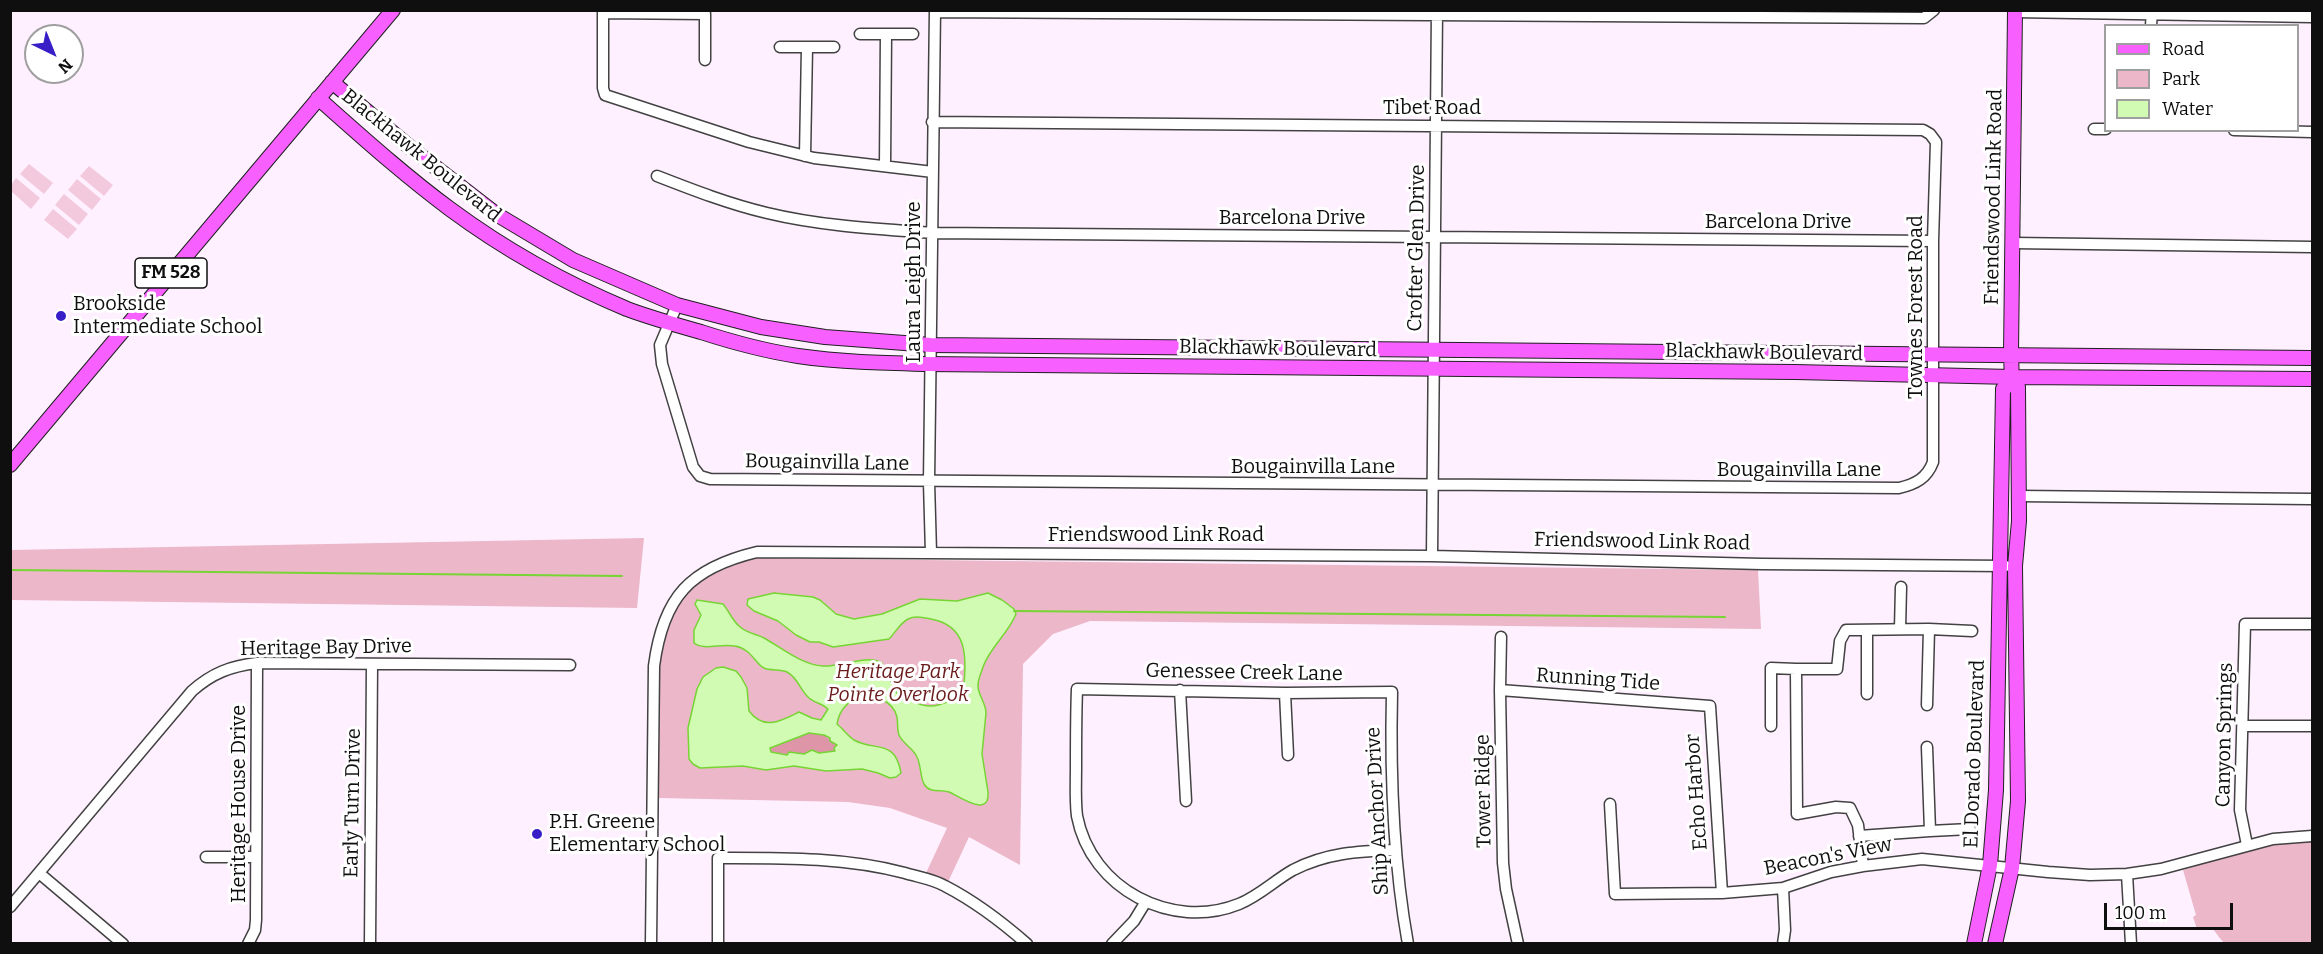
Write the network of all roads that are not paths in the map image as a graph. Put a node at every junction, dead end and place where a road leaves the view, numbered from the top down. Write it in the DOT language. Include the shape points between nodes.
graph roads {
  1 [pos="393,10"];
  2 [pos="935,11"];
  3 [pos="1934,11"];
  4 [pos="2015,11"];
  5 [pos="603,12"];
  6 [pos="705,12"];
  7 [pos="1437,13"];
  8 [pos="2152,17"];
  9 [pos="2313,17"];
  10 [pos="860,34"];
  11 [pos="886,34"];
  12 [pos="913,34"];
  13 [pos="780,46"];
  14 [pos="807,47"];
  15 [pos="834,47"];
  16 [pos="705,60"];
  17 [pos="332,82"];
  18 [pos="318,98"];
  19 [pos="932,122"];
  20 [pos="1437,126"];
  21 [pos="1930,134"];
  22 [pos="412,149"];
  23 [pos="805,156"];
  24 [pos="885,166"];
  25 [pos="396,167"];
  26 [pos="933,171"];
  27 [pos="657,176"];
  28 [pos="933,232"];
  29 [pos="1436,237"];
  30 [pos="1933,241"];
  31 [pos="542,242"];
  32 [pos="2013,243"];
  33 [pos="2313,247"];
  34 [pos="531,260"];
  35 [pos="677,305"];
  36 [pos="668,323"];
  37 [pos="931,345"];
  38 [pos="1162,346"];
  39 [pos="1279,347"];
  40 [pos="1433,350"];
  41 [pos="1564,350"];
  42 [pos="1682,352"];
  43 [pos="1796,353"];
  44 [pos="2012,353"];
  45 [pos="2152,355"];
  46 [pos="1934,356"];
  47 [pos="2313,358"];
  48 [pos="931,364"];
  49 [pos="1162,367"];
  50 [pos="1279,368"];
  51 [pos="1433,370"];
  52 [pos="1564,371"];
  53 [pos="1680,372"];
  54 [pos="1795,372"];
  55 [pos="1934,375"];
  56 [pos="2150,379"];
  57 [pos="2313,379"];
  58 [pos="2012,380"];
  59 [pos="10,465"];
  60 [pos="1923,478"];
  61 [pos="929,482"];
  62 [pos="1434,485"];
  63 [pos="2018,496"];
  64 [pos="2313,499"];
  65 [pos="931,554"];
  66 [pos="1432,556"];
  67 [pos="1999,565"];
  68 [pos="2015,566"];
  69 [pos="1901,587"];
  70 [pos="2313,624"];
  71 [pos="1900,629"];
  72 [pos="1929,629"];
  73 [pos="1867,630"];
  74 [pos="1972,631"];
  75 [pos="1501,637"];
  76 [pos="257,663"];
  77 [pos="372,664"];
  78 [pos="570,665"];
  79 [pos="1796,669"];
  80 [pos="1180,690"];
  81 [pos="1500,690"];
  82 [pos="1285,693"];
  83 [pos="1867,694"];
  84 [pos="1693,705"];
  85 [pos="1927,705"];
  86 [pos="1391,711"];
  87 [pos="1771,726"];
  88 [pos="2243,726"];
  89 [pos="2313,726"];
  90 [pos="1927,747"];
  91 [pos="1288,755"];
  92 [pos="1186,801"];
  93 [pos="1610,804"];
  94 [pos="1970,829"];
  95 [pos="1930,831"];
  96 [pos="1859,836"];
  97 [pos="2313,836"];
  98 [pos="2247,845"];
  99 [pos="1395,850"];
  100 [pos="206,856"];
  101 [pos="256,857"];
  102 [pos="1990,865"];
  103 [pos="1863,866"];
  104 [pos="2012,868"];
  105 [pos="39,873"];
  106 [pos="2127,874"];
  107 [pos="1783,888"];
  108 [pos="1722,893"];
  109 [pos="1145,903"];
  110 [pos="10,907"];
  111 [pos="123,944"];
  112 [pos="248,944"];
  113 [pos="370,944"];
  114 [pos="651,944"];
  115 [pos="718,944"];
  116 [pos="1028,944"];
  117 [pos="1112,944"];
  118 [pos="1408,944"];
  119 [pos="1518,944"];
  120 [pos="1783,944"];
  121 [pos="1974,944"];
  122 [pos="1995,944"];
  123 [pos="2131,944"];
  1 -- 17 [label="main road, FM 528"];
  2 -- 7 [label="street"];
  2 -- 19 [label="street, Laura Leigh Drive"];
  3 -- 7 [label="street" via="1924,18"];
  4 -- 8 [label="street"];
  4 -- 32 [label="main road, Friendswood Link Road"];
  5 -- 6 [label="street"];
  5 -- 23 [label="street" via="606,95 749,142"];
  6 -- 16 [label="street"];
  7 -- 20 [label="street, Crofter Glen Drive"];
  8 -- 9 [label="street"];
  10 -- 11 [label="street"];
  11 -- 12 [label="street"];
  11 -- 24 [label="street"];
  13 -- 14 [label="street"];
  14 -- 15 [label="street"];
  14 -- 23 [label="street"];
  17 -- 18 [label="main road, FM 528"];
  17 -- 22 [label="main road, Blackhawk Boulevard"];
  18 -- 25 [label="main road, Blackhawk Boulevard"];
  18 -- 59 [label="main road, FM 528"];
  19 -- 20 [label="street, Tibet Road"];
  19 -- 26 [label="street, Laura Leigh Drive"];
  20 -- 21 [label="street, Tibet Road" via="1923,130"];
  20 -- 29 [label="street, Crofter Glen Drive"];
  21 -- 30 [label="street, Townes Forest Road" via="1936,142"];
  22 -- 25 [label="main road"];
  22 -- 31 [label="main road, Blackhawk Boulevard" via="475,199"];
  23 -- 24 [label="street"];
  24 -- 26 [label="street"];
  25 -- 34 [label="main road, Blackhawk Boulevard" via="449,209"];
  26 -- 28 [label="street, Laura Leigh Drive"];
  27 -- 28 [label="street, Barcelona Drive" via="768,214 846,227"];
  28 -- 29 [label="street, Barcelona Drive"];
  28 -- 37 [label="street, Laura Leigh Drive"];
  29 -- 30 [label="street, Barcelona Drive"];
  29 -- 40 [label="street, Crofter Glen Drive"];
  30 -- 46 [label="street, Townes Forest Road"];
  31 -- 34 [label="main road"];
  31 -- 35 [label="main road, Blackhawk Boulevard" via="573,260"];
  32 -- 33 [label="street"];
  32 -- 44 [label="main road, Friendswood Link Road"];
  34 -- 36 [label="main road, Blackhawk Boulevard" via="584,289"];
  35 -- 36 [label="street"];
  35 -- 37 [label="main road, Blackhawk Boulevard" via="761,327 825,337"];
  36 -- 48 [label="main road, Blackhawk Boulevard" via="795,356 859,363"];
  36 -- 61 [label="street, Bougainvilla Lane" via="660,345 662,364 690,458 700,476"];
  37 -- 38 [label="main road, Blackhawk Boulevard"];
  37 -- 48 [label="street, Laura Leigh Drive"];
  38 -- 39 [label="main road, Blackhawk Boulevard"];
  38 -- 49 [label="main road"];
  39 -- 40 [label="main road, Blackhawk Boulevard"];
  39 -- 50 [label="main road"];
  40 -- 41 [label="main road, Blackhawk Boulevard"];
  40 -- 51 [label="street, Crofter Glen Drive"];
  41 -- 42 [label="main road, Blackhawk Boulevard"];
  41 -- 52 [label="main road"];
  42 -- 43 [label="main road, Blackhawk Boulevard"];
  42 -- 53 [label="main road"];
  43 -- 46 [label="main road, Blackhawk Boulevard"];
  43 -- 54 [label="main road"];
  44 -- 45 [label="main road, Blackhawk Boulevard"];
  44 -- 46 [label="main road, Blackhawk Boulevard"];
  44 -- 58 [label="main road, Friendswood Link Road"];
  45 -- 47 [label="main road, Blackhawk Boulevard"];
  45 -- 56 [label="main road"];
  46 -- 55 [label="street, Townes Forest Road"];
  48 -- 49 [label="main road, Blackhawk Boulevard"];
  48 -- 61 [label="street, Laura Leigh Drive"];
  49 -- 50 [label="main road, Blackhawk Boulevard"];
  50 -- 51 [label="main road, Blackhawk Boulevard"];
  51 -- 52 [label="main road, Blackhawk Boulevard"];
  51 -- 62 [label="street, Crofter Glen Drive"];
  52 -- 53 [label="main road, Blackhawk Boulevard"];
  53 -- 54 [label="main road, Blackhawk Boulevard"];
  54 -- 55 [label="main road, Blackhawk Boulevard"];
  55 -- 58 [label="main road, Blackhawk Boulevard"];
  55 -- 60 [label="street, Townes Forest Road" via="1933,462"];
  56 -- 57 [label="main road, Blackhawk Boulevard"];
  56 -- 58 [label="main road, Blackhawk Boulevard"];
  58 -- 63 [label="main road, Friendswood Link Road" via="2018,387"];
  58 -- 67 [label="main road, Friendswood Link Road" via="2002,388"];
  60 -- 62 [label="street, Bougainvilla Lane" via="1899,488"];
  61 -- 62 [label="street, Bougainvilla Lane"];
  61 -- 65 [label="street, Laura Leigh Drive"];
  62 -- 66 [label="street, Crofter Glen Drive"];
  63 -- 64 [label="street"];
  63 -- 68 [label="main road, Friendswood Link Road"];
  65 -- 66 [label="street, Friendswood Link Road"];
  65 -- 114 [label="street, Friendswood Link Road" via="757,552 718,564 682,590 660,632 654,666"];
  66 -- 67 [label="street, Friendswood Link Road"];
  67 -- 68 [label="street, Friendswood Link Road"];
  67 -- 102 [label="main road, El Dorado Boulevard" via="1998,724"];
  68 -- 104 [label="main road, El Dorado Boulevard" via="2018,801"];
  69 -- 71 [label="street"];
  70 -- 88 [label="street, Canyon Springs" via="2245,624"];
  71 -- 72 [label="street"];
  71 -- 73 [label="street"];
  72 -- 74 [label="street"];
  72 -- 85 [label="street"];
  73 -- 79 [label="street" via="1845,630 1837,669"];
  73 -- 83 [label="street"];
  75 -- 81 [label="street, Tower Ridge"];
  76 -- 77 [label="street, Heritage Bay Drive"];
  76 -- 101 [label="street, Heritage House Drive"];
  76 -- 105 [label="street, Heritage Bay Drive" via="222,670 192,691"];
  77 -- 78 [label="street, Heritage Bay Drive"];
  77 -- 113 [label="street, Early Turn Drive"];
  79 -- 87 [label="street" via="1771,668"];
  79 -- 96 [label="street" via="1797,814 1850,808"];
  80 -- 82 [label="street, Genessee Creek Lane"];
  80 -- 92 [label="street"];
  80 -- 109 [label="street, Genessee Creek Lane" via="1077,689 1076,797 1084,839 1107,874"];
  81 -- 84 [label="street, Running Tide"];
  81 -- 119 [label="street, Tower Ridge" via="1503,863"];
  82 -- 86 [label="street, Genessee Creek Lane" via="1392,692"];
  82 -- 91 [label="street"];
  84 -- 108 [label="street, Echo Harbor" via="1710,706"];
  86 -- 99 [label="street, Ship Anchor Drive"];
  88 -- 89 [label="street"];
  88 -- 98 [label="street, Canyon Springs" via="2240,810"];
  90 -- 95 [label="street"];
  93 -- 108 [label="street, Beacon's View" via="1615,894"];
  94 -- 95 [label="street"];
  95 -- 96 [label="street"];
  96 -- 103 [label="street"];
  97 -- 98 [label="street, Beacon's View"];
  98 -- 106 [label="street, Beacon's View" via="2161,869"];
  99 -- 109 [label="street" via="1334,854 1292,871 1239,904 1212,911 1171,910"];
  99 -- 118 [label="street, Ship Anchor Drive"];
  100 -- 101 [label="street"];
  101 -- 112 [label="street, Heritage House Drive" via="256,920"];
  102 -- 103 [label="street, Beacon's View" via="1922,859"];
  102 -- 104 [label="street, Beacon's View"];
  102 -- 121 [label="main road, El Dorado Boulevard"];
  103 -- 107 [label="street, Beacon's View"];
  104 -- 106 [label="street, Beacon's View" via="2090,876"];
  104 -- 122 [label="main road, El Dorado Boulevard"];
  105 -- 110 [label="street, Heritage Bay Drive"];
  105 -- 111 [label="street"];
  106 -- 123 [label="street"];
  107 -- 108 [label="street, Beacon's View"];
  107 -- 120 [label="street"];
  109 -- 117 [label="street"];
  115 -- 116 [label="street" via="718,858 820,859 882,867 924,878 944,885"];
}
